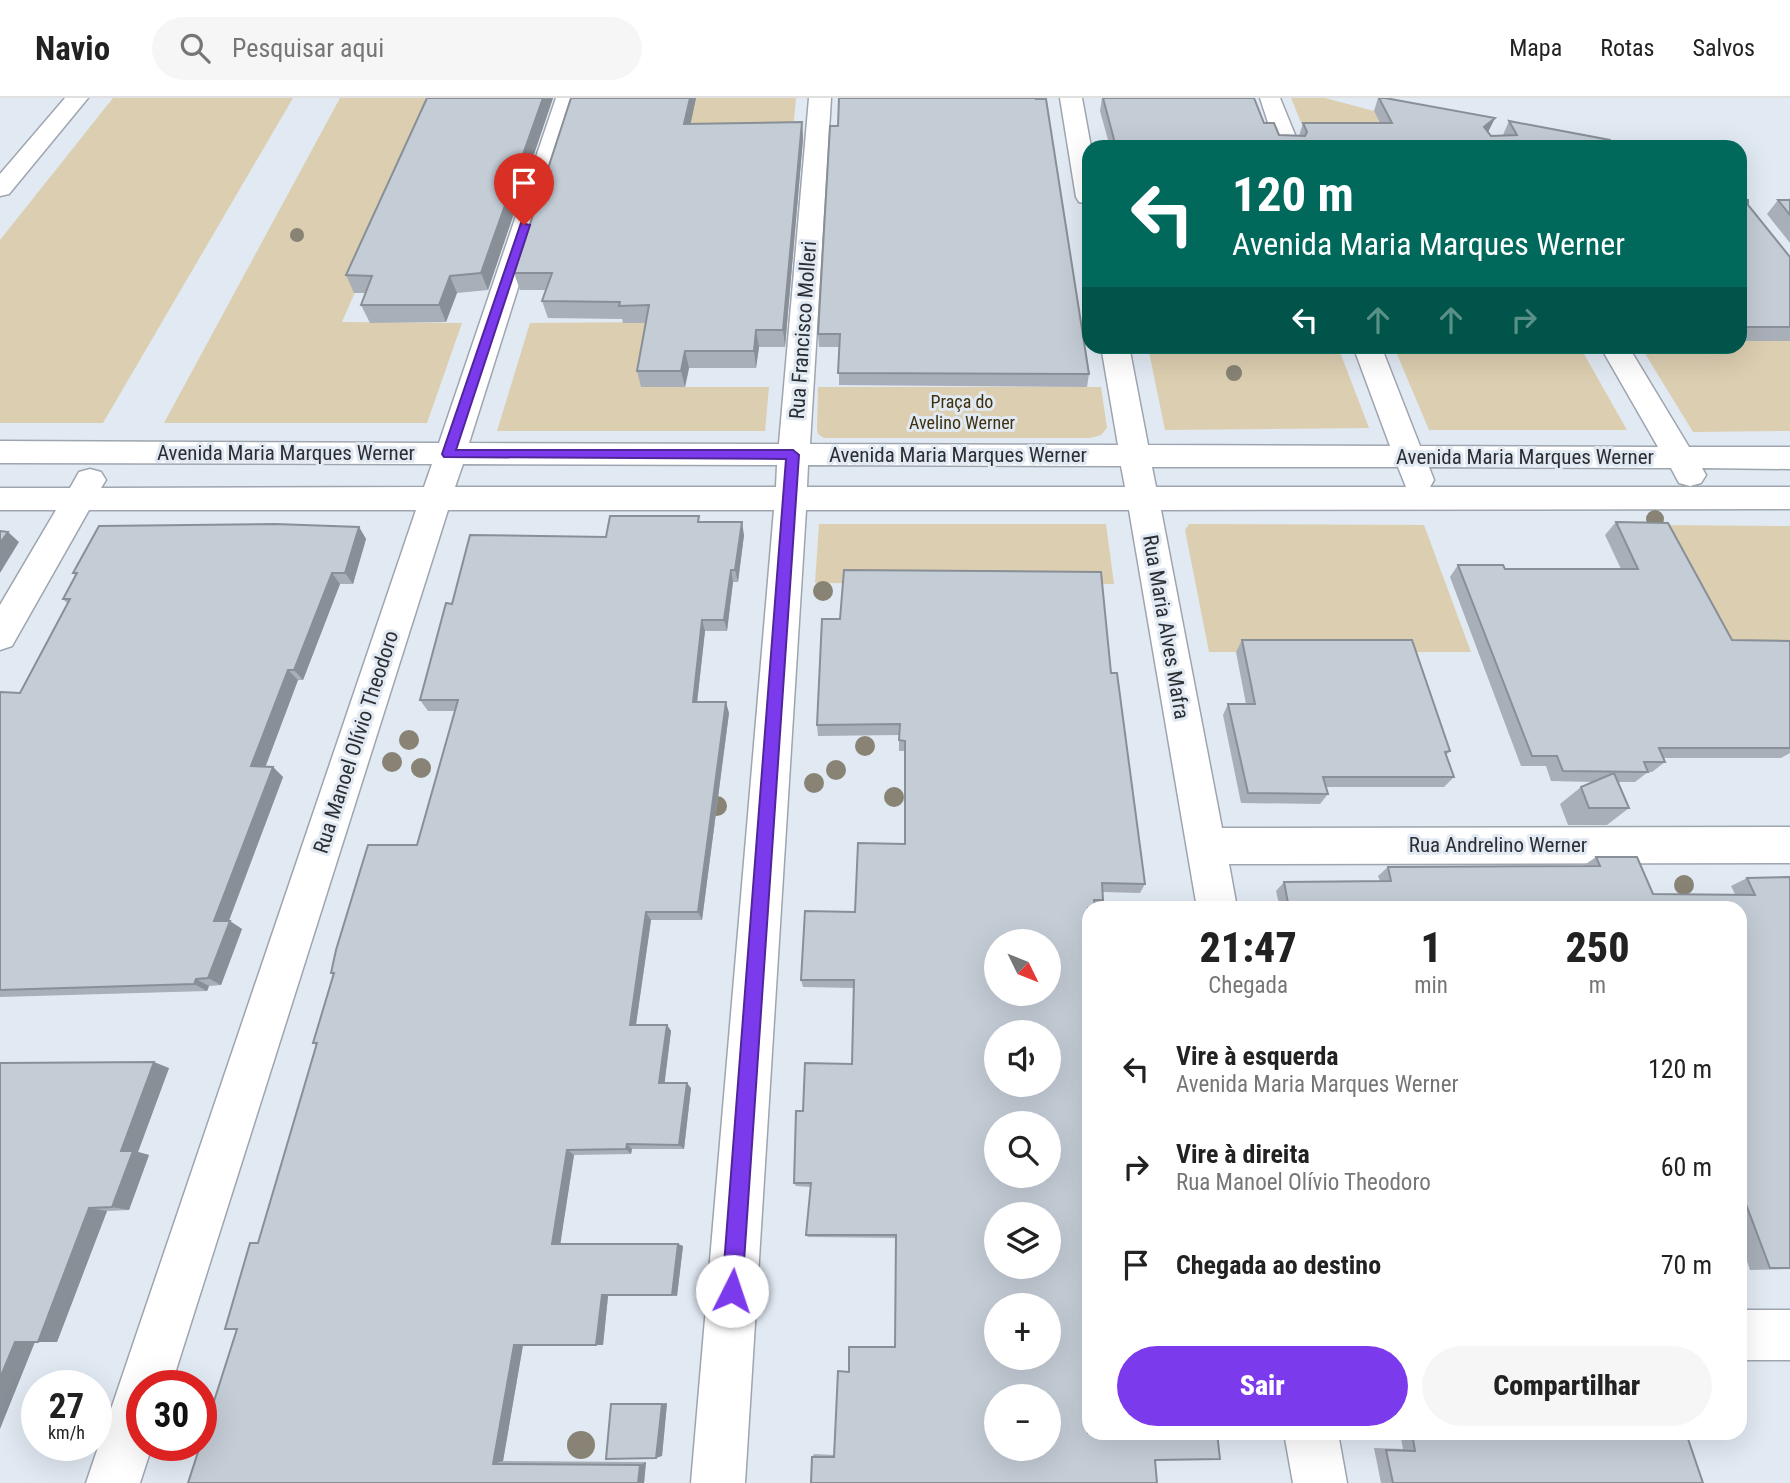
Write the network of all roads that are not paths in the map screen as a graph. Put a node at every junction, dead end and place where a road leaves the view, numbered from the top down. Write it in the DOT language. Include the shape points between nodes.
graph roads {
  1 [pos="76,98"];
  2 [pos="567,98"];
  3 [pos="820,98"];
  4 [pos="1071,98"];
  5 [pos="1270,100"];
  6 [pos="1285,140"];
  7 [pos="1082,162"];
  8 [pos="0,189"];
  9 [pos="1116,354"];
  10 [pos="1370,354"];
  11 [pos="1619,354"];
  12 [pos="0,453"];
  13 [pos="106,453"];
  14 [pos="449,454"];
  15 [pos="793,455"];
  16 [pos="1134,456"];
  17 [pos="1409,457"];
  18 [pos="1678,458"];
  19 [pos="1790,458"];
  20 [pos="436,498"];
  21 [pos="790,498"];
  22 [pos="1143,498"];
  23 [pos="1426,498"];
  24 [pos="1704,498"];
  25 [pos="1790,498"];
  26 [pos="0,499"];
  27 [pos="80,499"];
  28 [pos="0,636"];
  29 [pos="1790,845"];
  30 [pos="1206,846"];
  31 [pos="1216,901"];
  32 [pos="1747,1335"];
  33 [pos="1790,1335"];
  34 [pos="150,1370"];
  35 [pos="1312,1440"];
  36 [pos="126,1444"];
  37 [pos="113,1483"];
  38 [pos="718,1483"];
  39 [pos="1320,1483"];
  1 -- 8 [label="street"];
  2 -- 14 [label="street, Rua Manoel Olívio Theodoro"];
  3 -- 15 [label="street, Rua Francisco Molleri"];
  4 -- 7 [label="street"];
  5 -- 6 [label="street"];
  9 -- 16 [label="street, Rua Maria Alves Mafra"];
  10 -- 17 [label="street"];
  11 -- 18 [label="street"];
  12 -- 13 [label="street, Avenida Maria Marques Werner"];
  13 -- 14 [label="street, Avenida Maria Marques Werner"];
  13 -- 27 [label="street"];
  14 -- 15 [label="street, Avenida Maria Marques Werner"];
  14 -- 20 [label="street, Rua Manoel Olívio Theodoro"];
  15 -- 16 [label="street, Avenida Maria Marques Werner"];
  15 -- 21 [label="street, Rua Francisco Molleri"];
  16 -- 17 [label="street, Avenida Maria Marques Werner"];
  16 -- 22 [label="street, Rua Maria Alves Mafra"];
  17 -- 18 [label="street, Avenida Maria Marques Werner"];
  17 -- 23 [label="street"];
  18 -- 19 [label="street, Avenida Maria Marques Werner"];
  18 -- 24 [label="street"];
  20 -- 21 [label="street, Avenida Maria Marques Werner"];
  20 -- 27 [label="street, Avenida Maria Marques Werner"];
  20 -- 34 [label="street, Rua Manoel Olívio Theodoro"];
  21 -- 22 [label="street, Avenida Maria Marques Werner"];
  21 -- 38 [label="street, Rua Francisco Molleri"];
  22 -- 23 [label="street, Avenida Maria Marques Werner"];
  22 -- 30 [label="street, Rua Maria Alves Mafra"];
  23 -- 24 [label="street, Avenida Maria Marques Werner"];
  24 -- 25 [label="street, Avenida Maria Marques Werner"];
  26 -- 27 [label="street, Avenida Maria Marques Werner"];
  27 -- 28 [label="street"];
  29 -- 30 [label="street, Rua Andrelino Werner"];
  30 -- 31 [label="street, Rua Maria Alves Mafra"];
  32 -- 33 [label="street"];
  35 -- 39 [label="street"];
  36 -- 37 [label="street"];
}
